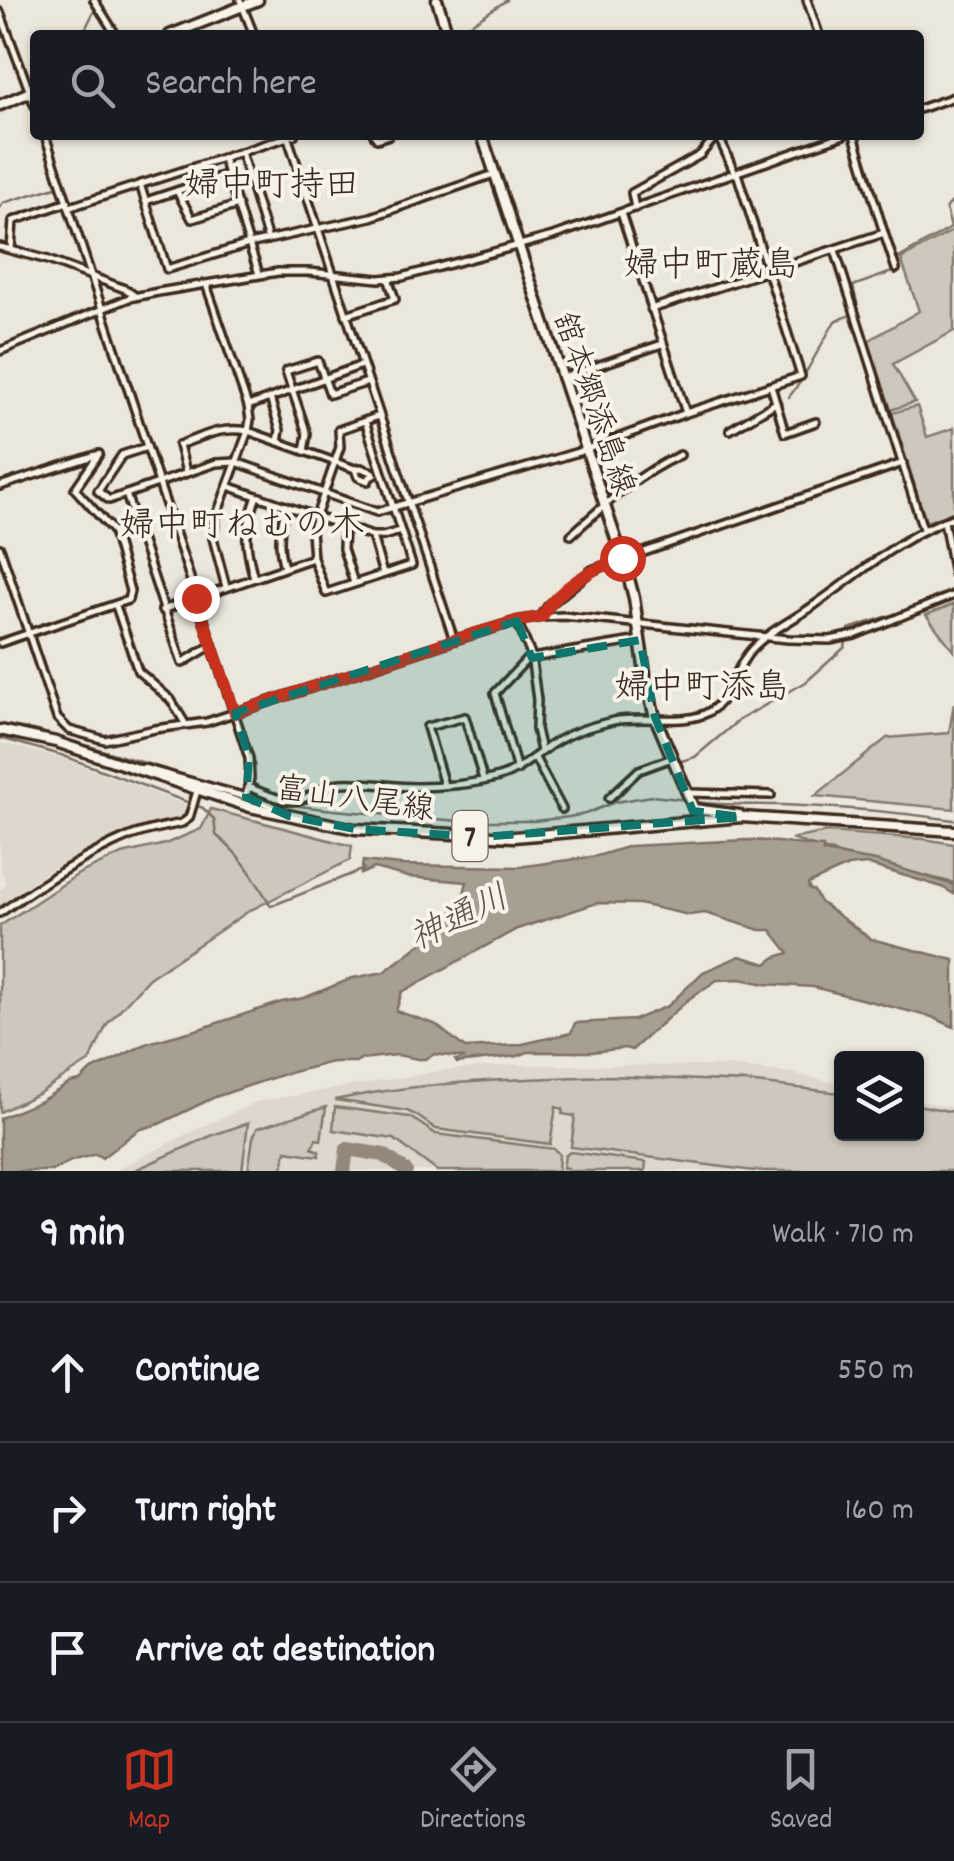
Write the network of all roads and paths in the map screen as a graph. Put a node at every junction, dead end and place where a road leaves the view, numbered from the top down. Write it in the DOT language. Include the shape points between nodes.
graph roads {
  1 [pos="94,0"];
  2 [pos="258,0"];
  3 [pos="437,0"];
  4 [pos="806,0"];
  5 [pos="241,3"];
  6 [pos="0,12"];
  7 [pos="113,30"];
  8 [pos="181,30"];
  9 [pos="252,30"];
  10 [pos="446,30"];
  11 [pos="817,30"];
  12 [pos="30,84"];
  13 [pos="30,92"];
  14 [pos="954,97"];
  15 [pos="0,105"];
  16 [pos="924,107"];
  17 [pos="47,140"];
  18 [pos="278,140"];
  19 [pos="291,140"];
  20 [pos="484,140"];
  21 [pos="714,140"];
  22 [pos="720,140"];
  23 [pos="830,140"];
  24 [pos="856,140"];
  25 [pos="240,152"];
  26 [pos="223,158"];
  27 [pos="736,173"];
  28 [pos="228,174"];
  29 [pos="494,174"];
  30 [pos="140,184"];
  31 [pos="177,191"];
  32 [pos="145,201"];
  33 [pos="69,205"];
  34 [pos="238,205"];
  35 [pos="635,208"];
  36 [pos="621,213"];
  37 [pos="317,228"];
  38 [pos="884,232"];
  39 [pos="268,240"];
  40 [pos="250,244"];
  41 [pos="518,246"];
  42 [pos="0,248"];
  43 [pos="11,249"];
  44 [pos="835,250"];
  45 [pos="896,269"];
  46 [pos="768,272"];
  47 [pos="259,274"];
  48 [pos="332,275"];
  49 [pos="92,277"];
  50 [pos="388,278"];
  51 [pos="206,284"];
  52 [pos="136,296"];
  53 [pos="101,308"];
  54 [pos="651,310"];
  55 [pos="346,316"];
  56 [pos="662,344"];
  57 [pos="0,352"];
  58 [pos="362,365"];
  59 [pos="325,378"];
  60 [pos="561,378"];
  61 [pos="368,382"];
  62 [pos="771,386"];
  63 [pos="293,390"];
  64 [pos="270,398"];
  65 [pos="776,403"];
  66 [pos="248,406"];
  67 [pos="686,413"];
  68 [pos="379,416"];
  69 [pos="365,421"];
  70 [pos="816,422"];
  71 [pos="730,430"];
  72 [pos="248,432"];
  73 [pos="278,442"];
  74 [pos="147,447"];
  75 [pos="585,450"];
  76 [pos="304,451"];
  77 [pos="680,454"];
  78 [pos="236,462"];
  79 [pos="336,462"];
  80 [pos="903,463"];
  81 [pos="186,472"];
  82 [pos="377,474"];
  83 [pos="159,484"];
  84 [pos="0,486"];
  85 [pos="227,486"];
  86 [pos="126,494"];
  87 [pos="324,494"];
  88 [pos="257,496"];
  89 [pos="408,503"];
  90 [pos="286,506"];
  91 [pos="604,506"];
  92 [pos="393,508"];
  93 [pos="316,517"];
  94 [pos="954,517"];
  95 [pos="944,521"];
  96 [pos="344,526"];
  97 [pos="924,528"];
  98 [pos="400,531"];
  99 [pos="372,536"];
  100 [pos="571,536"];
  101 [pos="0,548"];
  102 [pos="313,558"];
  103 [pos="622,558"];
  104 [pos="285,568"];
  105 [pos="383,574"];
  106 [pos="954,574"];
  107 [pos="254,578"];
  108 [pos="354,584"];
  109 [pos="226,587"];
  110 [pos="954,595"];
  111 [pos="196,598"];
  112 [pos="116,605"];
  113 [pos="162,610"];
  114 [pos="542,617"];
  115 [pos="517,621"];
  116 [pos="638,623"];
  117 [pos="28,634"];
  118 [pos="766,637"];
  119 [pos="454,640"];
  120 [pos="640,640"];
  121 [pos="0,643"];
  122 [pos="212,644"];
  123 [pos="532,656"];
  124 [pos="235,713"];
  125 [pos="655,717"];
  126 [pos="186,725"];
  127 [pos="0,730"];
  128 [pos="542,751"];
  129 [pos="535,758"];
  130 [pos="672,758"];
  131 [pos="136,769"];
  132 [pos="517,770"];
  133 [pos="483,780"];
  134 [pos="444,786"];
  135 [pos="197,791"];
  136 [pos="247,792"];
  137 [pos="771,794"];
  138 [pos="609,798"];
  139 [pos="688,798"];
  140 [pos="562,809"];
  141 [pos="289,816"];
  142 [pos="742,817"];
  143 [pos="954,831"];
  144 [pos="0,913"];
  1 -- 7 [label="street"];
  2 -- 5 [label="main road"];
  3 -- 10 [label="main road"];
  4 -- 11 [label="street"];
  5 -- 8 [label="main road"];
  5 -- 9 [label="street"];
  6 -- 12 [label="street"];
  13 -- 15 [label="main road"];
  14 -- 16 [label="street"];
  17 -- 33 [label="street"];
  18 -- 25 [label="street"];
  19 -- 37 [label="street"];
  20 -- 29 [label="main road, 舘本郷添島線"];
  21 -- 35 [label="street" via="700,155 632,193"];
  22 -- 27 [label="street"];
  23 -- 27 [label="street"];
  24 -- 38 [label="street"];
  25 -- 26 [label="street"];
  25 -- 39 [label="street"];
  26 -- 28 [label="street"];
  26 -- 30 [label="street"];
  27 -- 35 [label="street"];
  27 -- 46 [label="street"];
  28 -- 31 [label="street"];
  28 -- 34 [label="street"];
  29 -- 37 [label="street"];
  29 -- 41 [label="main road, 舘本郷添島線"];
  30 -- 32 [label="street"];
  30 -- 33 [label="street"];
  31 -- 32 [label="street"];
  31 -- 34 [label="street" via="192,219"];
  32 -- 40 [label="street" via="166,269"];
  33 -- 43 [label="street" via="13,221"];
  33 -- 49 [label="street"];
  34 -- 40 [label="street"];
  35 -- 36 [label="street"];
  36 -- 41 [label="street"];
  36 -- 54 [label="street"];
  37 -- 39 [label="street"];
  37 -- 48 [label="street"];
  38 -- 44 [label="street"];
  38 -- 45 [label="street"];
  39 -- 40 [label="street"];
  40 -- 47 [label="street"];
  41 -- 50 [label="street"];
  41 -- 60 [label="main road, 舘本郷添島線"];
  42 -- 43 [label="street"];
  43 -- 49 [label="street"];
  44 -- 46 [label="street"];
  44 -- 80 [label="street"];
  46 -- 54 [label="street"];
  46 -- 62 [label="street" via="802,376"];
  47 -- 48 [label="street"];
  47 -- 51 [label="street"];
  48 -- 50 [label="street"];
  48 -- 55 [label="street"];
  49 -- 52 [label="street"];
  49 -- 53 [label="street"];
  50 -- 55 [label="street" via="395,299"];
  51 -- 52 [label="street"];
  51 -- 66 [label="street"];
  52 -- 53 [label="street"];
  53 -- 57 [label="street"];
  53 -- 74 [label="street"];
  54 -- 56 [label="street"];
  55 -- 58 [label="street"];
  56 -- 60 [label="street"];
  56 -- 67 [label="street"];
  58 -- 59 [label="street"];
  58 -- 61 [label="street"];
  59 -- 61 [label="street" via="330,394"];
  59 -- 63 [label="street"];
  59 -- 63 [label="street" via="318,361 286,371"];
  60 -- 75 [label="main road, 舘本郷添島線"];
  61 -- 68 [label="street"];
  62 -- 65 [label="street"];
  62 -- 67 [label="street"];
  63 -- 64 [label="street"];
  63 -- 76 [label="street"];
  64 -- 66 [label="street"];
  64 -- 73 [label="street"];
  65 -- 70 [label="street" via="785,432"];
  65 -- 71 [label="street"];
  66 -- 72 [label="street"];
  67 -- 75 [label="street"];
  68 -- 69 [label="street"];
  68 -- 89 [label="street"];
  69 -- 79 [label="street" via="339,430"];
  69 -- 82 [label="street"];
  72 -- 73 [label="street"];
  72 -- 78 [label="street"];
  72 -- 81 [label="street" via="224,429 179,445"];
  73 -- 76 [label="street"];
  74 -- 83 [label="street"];
  74 -- 86 [label="street" via="122,456 98,491 109,500"];
  75 -- 89 [label="street"];
  75 -- 91 [label="main road, 舘本郷添島線"];
  76 -- 79 [label="street"];
  77 -- 91 [label="street"];
  78 -- 81 [label="street"];
  78 -- 85 [label="street"];
  78 -- 87 [label="street"];
  79 -- 82 [label="street"];
  79 -- 87 [label="street"];
  80 -- 97 [label="street"];
  80 -- 103 [label="street"];
  81 -- 83 [label="street"];
  82 -- 92 [label="street"];
  83 -- 86 [label="street"];
  83 -- 111 [label="street"];
  84 -- 112 [label="street" via="99,454 75,489 118,542 130,591"];
  85 -- 88 [label="street"];
  85 -- 109 [label="street" via="213,538"];
  86 -- 113 [label="street"];
  87 -- 92 [label="street" via="377,512"];
  87 -- 93 [label="street"];
  88 -- 90 [label="street"];
  88 -- 107 [label="street" via="246,534"];
  89 -- 92 [label="street"];
  89 -- 119 [label="street"];
  90 -- 93 [label="street"];
  90 -- 104 [label="street" via="279,541"];
  91 -- 100 [label="street"];
  91 -- 103 [label="main road, 舘本郷添島線"];
  92 -- 98 [label="street"];
  93 -- 96 [label="street"];
  93 -- 102 [label="street"];
  94 -- 95 [label="street"];
  95 -- 97 [label="street"];
  95 -- 106 [label="street"];
  96 -- 99 [label="street"];
  96 -- 108 [label="street"];
  97 -- 118 [label="street"];
  98 -- 99 [label="street"];
  98 -- 105 [label="street" via="412,565"];
  99 -- 105 [label="street"];
  101 -- 117 [label="street"];
  102 -- 104 [label="street"];
  102 -- 108 [label="street" via="326,592"];
  103 -- 114 [label="street" via="581,578"];
  103 -- 116 [label="main road, 舘本郷添島線"];
  104 -- 107 [label="street"];
  105 -- 108 [label="street"];
  107 -- 109 [label="street"];
  109 -- 111 [label="street"];
  110 -- 118 [label="street" via="855,635"];
  111 -- 113 [label="street"];
  111 -- 122 [label="street"];
  112 -- 117 [label="street"];
  112 -- 126 [label="street" via="138,671 171,700"];
  113 -- 122 [label="street" via="182,663"];
  114 -- 115 [label="street"];
  114 -- 116 [label="street"];
  115 -- 119 [label="street"];
  115 -- 123 [label="street"];
  116 -- 118 [label="street"];
  116 -- 120 [label="main road, 舘本郷添島線"];
  117 -- 121 [label="street"];
  117 -- 126 [label="street" via="56,718 69,730 106,740"];
  118 -- 125 [label="street" via="741,662 712,710 692,718"];
  119 -- 124 [label="street"];
  120 -- 123 [label="street"];
  120 -- 125 [label="main road, 舘本郷添島線"];
  122 -- 124 [label="street"];
  123 -- 128 [label="street"];
  123 -- 132 [label="street" via="495,692"];
  124 -- 126 [label="street"];
  124 -- 136 [label="street" via="249,758"];
  125 -- 128 [label="street" via="572,732"];
  125 -- 130 [label="main road, 舘本郷添島線"];
  127 -- 131 [label="main road, 富山八尾線 / 7"];
  128 -- 129 [label="street"];
  129 -- 132 [label="street"];
  129 -- 140 [label="street"];
  130 -- 138 [label="street" via="639,770"];
  130 -- 139 [label="main road, 舘本郷添島線"];
  131 -- 135 [label="main road, 富山八尾線 / 7"];
  131 -- 136 [label="street"];
  132 -- 133 [label="street"];
  133 -- 134 [label="street"];
  133 -- 134 [label="street" via="464,717 428,727"];
  134 -- 136 [label="street" via="343,783 288,801"];
  135 -- 141 [label="main road, 富山八尾線 / 7"];
  135 -- 144 [label="street" via="182,823 89,856"];
  136 -- 141 [label="street"];
  137 -- 139 [label="street"];
  139 -- 142 [label="main road" via="694,810"];
  141 -- 142 [label="main road, 富山八尾線 / 7" via="374,831 514,838"];
  142 -- 143 [label="main road, 富山八尾線 / 7"];
}
